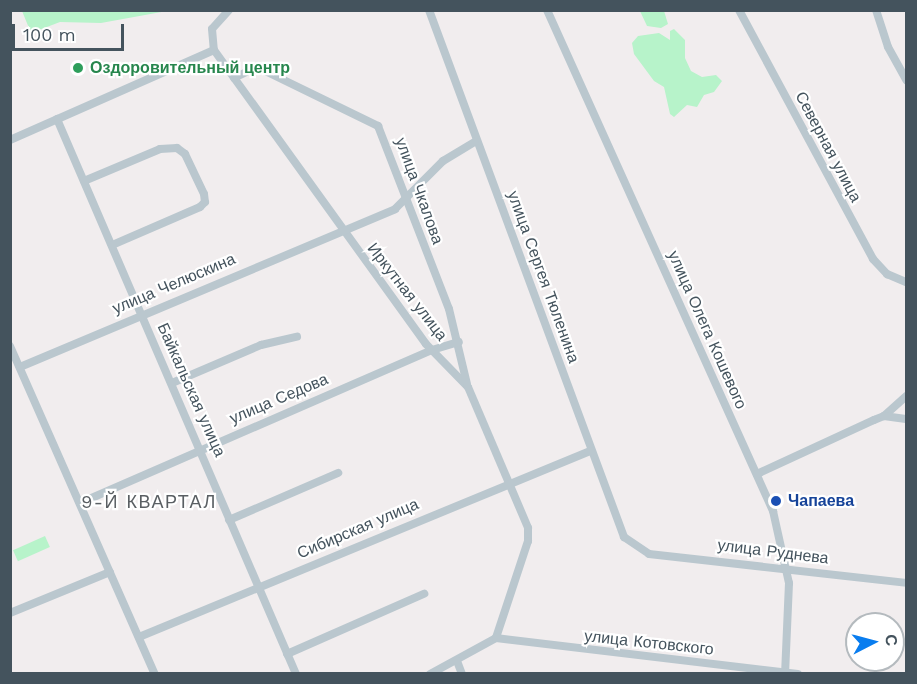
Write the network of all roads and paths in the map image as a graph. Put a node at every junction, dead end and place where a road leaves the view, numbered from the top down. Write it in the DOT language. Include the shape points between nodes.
graph roads {
  1 [pos="229,10"];
  2 [pos="429,10"];
  3 [pos="547,10"];
  4 [pos="739,10"];
  5 [pos="876,10"];
  6 [pos="214,50"];
  7 [pos="234,78"];
  8 [pos="906,80"];
  9 [pos="57,119"];
  10 [pos="10,140"];
  11 [pos="475,142"];
  12 [pos="84,181"];
  13 [pos="406,198"];
  14 [pos="341,230"];
  15 [pos="112,245"];
  16 [pos="906,282"];
  17 [pos="141,313"];
  18 [pos="297,336"];
  19 [pos="459,342"];
  20 [pos="10,346"];
  21 [pos="432,350"];
  22 [pos="20,367"];
  23 [pos="172,383"];
  24 [pos="468,387"];
  25 [pos="906,396"];
  26 [pos="884,416"];
  27 [pos="906,419"];
  28 [pos="202,449"];
  29 [pos="590,451"];
  30 [pos="338,473"];
  31 [pos="757,474"];
  32 [pos="510,482"];
  33 [pos="80,503"];
  34 [pos="230,520"];
  35 [pos="637,549"];
  36 [pos="788,569"];
  37 [pos="110,572"];
  38 [pos="906,583"];
  39 [pos="259,587"];
  40 [pos="424,594"];
  41 [pos="10,613"];
  42 [pos="140,637"];
  43 [pos="496,638"];
  44 [pos="287,654"];
  45 [pos="457,662"];
  46 [pos="785,673"];
  47 [pos="155,674"];
  48 [pos="296,674"];
  49 [pos="430,674"];
  50 [pos="462,674"];
  51 [pos="798,674"];
  1 -- 6 [label="street" via="212,29"];
  2 -- 11 [label="street, улица Сергея Тюленина"];
  3 -- 31 [label="street, улица Олега Кошевого"];
  4 -- 16 [label="street, Северная улица" via="873,259 884,272"];
  5 -- 8 [label="street" via="888,47"];
  6 -- 7 [label="street, Иркутная улица"];
  6 -- 9 [label="street"];
  7 -- 13 [label="street, улица Чкалова" via="257,67 376,124"];
  7 -- 14 [label="street, Иркутная улица"];
  9 -- 10 [label="street"];
  9 -- 12 [label="street, Байкальская улица"];
  11 -- 13 [label="street, улица Челюскина" via="442,161"];
  11 -- 29 [label="street, улица Сергея Тюленина"];
  12 -- 15 [label="street, Байкальская улица"];
  12 -- 15 [label="street" via="160,149 177,148 185,154 204,194 205,202 200,207"];
  13 -- 14 [label="street, улица Челюскина" via="395,209"];
  13 -- 19 [label="street, улица Чкалова"];
  14 -- 17 [label="street, улица Челюскина"];
  14 -- 21 [label="street, Иркутная улица"];
  15 -- 17 [label="street, Байкальская улица"];
  17 -- 22 [label="street, улица Челюскина"];
  17 -- 23 [label="street, Байкальская улица"];
  18 -- 23 [label="street" via="261,345"];
  19 -- 21 [label="street, улица Седова"];
  19 -- 24 [label="street, улица Чкалова"];
  20 -- 22 [label="street"];
  21 -- 24 [label="street, Иркутная улица"];
  21 -- 28 [label="street, улица Седова"];
  22 -- 33 [label="street"];
  23 -- 28 [label="street, Байкальская улица"];
  24 -- 32 [label="street, Иркутная улица"];
  25 -- 26 [label="street"];
  26 -- 27 [label="street"];
  26 -- 31 [label="street"];
  28 -- 33 [label="street, улица Седова"];
  28 -- 34 [label="street, Байкальская улица"];
  29 -- 32 [label="street, Сибирская улица"];
  29 -- 35 [label="street, улица Сергея Тюленина" via="620,532"];
  30 -- 34 [label="street"];
  31 -- 36 [label="street, улица Олега Кошевого" via="777,521"];
  32 -- 39 [label="street, Сибирская улица"];
  32 -- 43 [label="street, Иркутная улица" via="529,535"];
  33 -- 37 [label="street"];
  34 -- 39 [label="street, Байкальская улица"];
  35 -- 36 [label="street, улица Руднева" via="649,554"];
  36 -- 38 [label="street, улица Руднева"];
  36 -- 46 [label="street, улица Олега Кошевого" via="790,606"];
  37 -- 41 [label="street"];
  37 -- 42 [label="street"];
  39 -- 42 [label="street, Сибирская улица"];
  39 -- 44 [label="street, Байкальская улица"];
  40 -- 44 [label="street"];
  42 -- 47 [label="street"];
  43 -- 45 [label="street"];
  43 -- 46 [label="street, улица Котовского"];
  44 -- 48 [label="street, Байкальская улица"];
  45 -- 49 [label="street"];
  45 -- 50 [label="street"];
  46 -- 51 [label="street, улица Котовского"];
}
